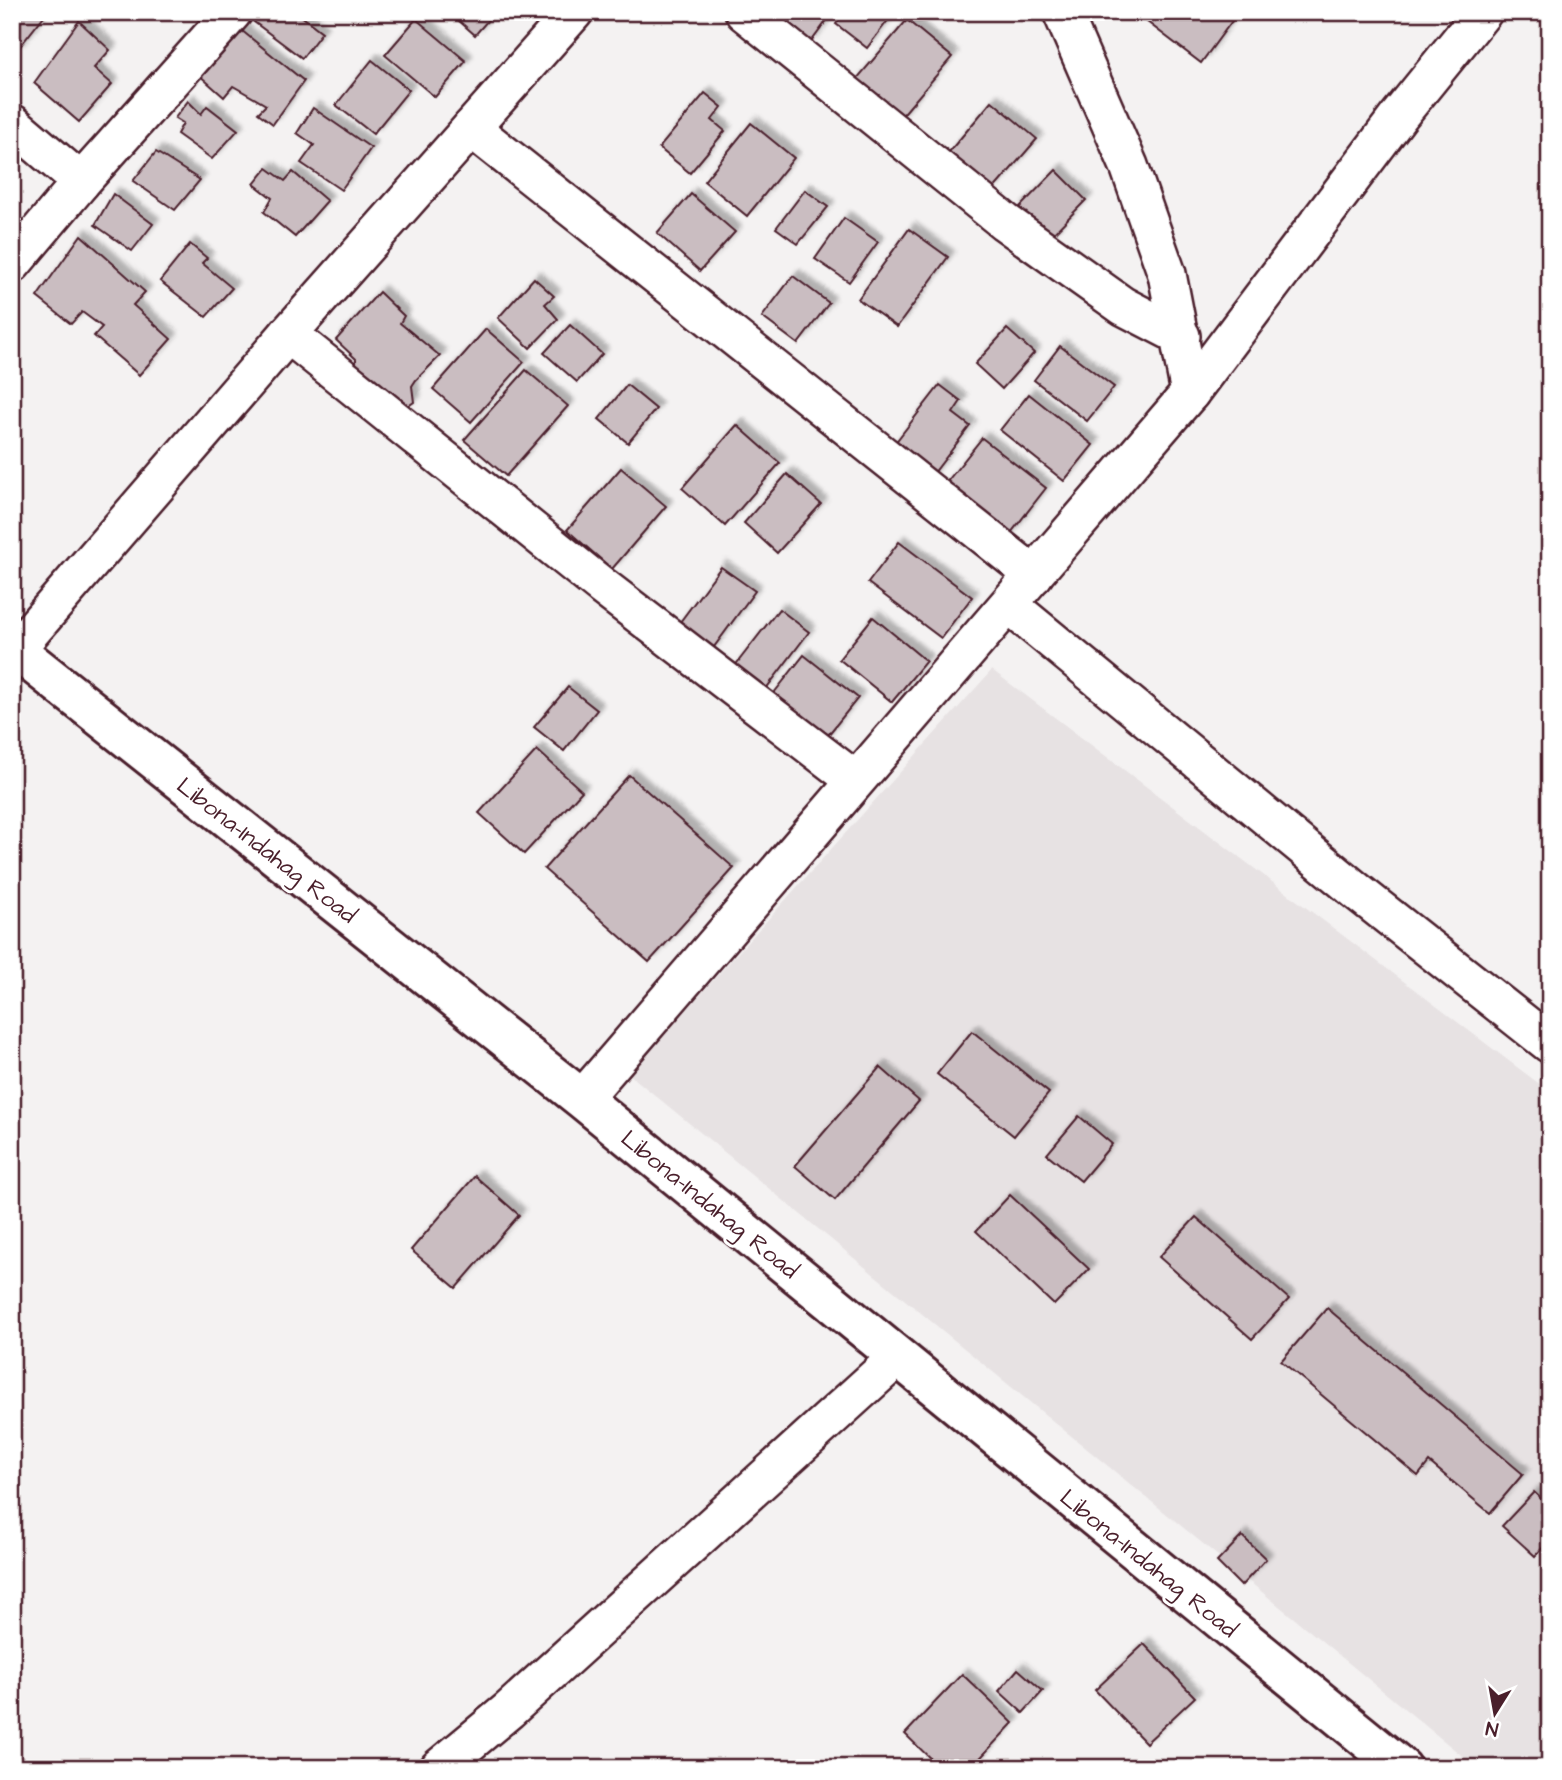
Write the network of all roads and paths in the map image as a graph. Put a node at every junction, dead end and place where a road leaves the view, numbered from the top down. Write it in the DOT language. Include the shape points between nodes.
graph roads {
  1 [pos="233,12"];
  2 [pos="573,12"];
  3 [pos="744,12"];
  4 [pos="1062,12"];
  5 [pos="1483,12"];
  6 [pos="12,122"];
  7 [pos="471,128"];
  8 [pos="81,181"];
  9 [pos="12,264"];
  10 [pos="288,334"];
  11 [pos="1181,336"];
  12 [pos="1189,393"];
  13 [pos="1034,575"];
  14 [pos="1009,605"];
  15 [pos="14,648"];
  16 [pos="855,780"];
  17 [pos="1550,1044"];
  18 [pos="582,1099"];
  19 [pos="898,1357"];
  20 [pos="439,1768"];
  21 [pos="1402,1768"];
  1 -- 8 [label="street"];
  2 -- 7 [label="street"];
  3 -- 11 [label="street" via="1005,222 1124,306"];
  4 -- 11 [label="street" via="1129,166 1167,274"];
  5 -- 12 [label="street"];
  6 -- 8 [label="street"];
  7 -- 10 [label="street"];
  7 -- 13 [label="street"];
  8 -- 9 [label="street"];
  10 -- 15 [label="street"];
  10 -- 16 [label="street" via="603,587"];
  11 -- 12 [label="street"];
  12 -- 13 [label="street"];
  13 -- 14 [label="street"];
  14 -- 16 [label="street"];
  14 -- 17 [label="street"];
  15 -- 18 [label="main road, Libona-Indahag Road"];
  16 -- 18 [label="street"];
  18 -- 19 [label="main road, Libona-Indahag Road"];
  19 -- 20 [label="street"];
  19 -- 21 [label="main road, Libona-Indahag Road"];
}
